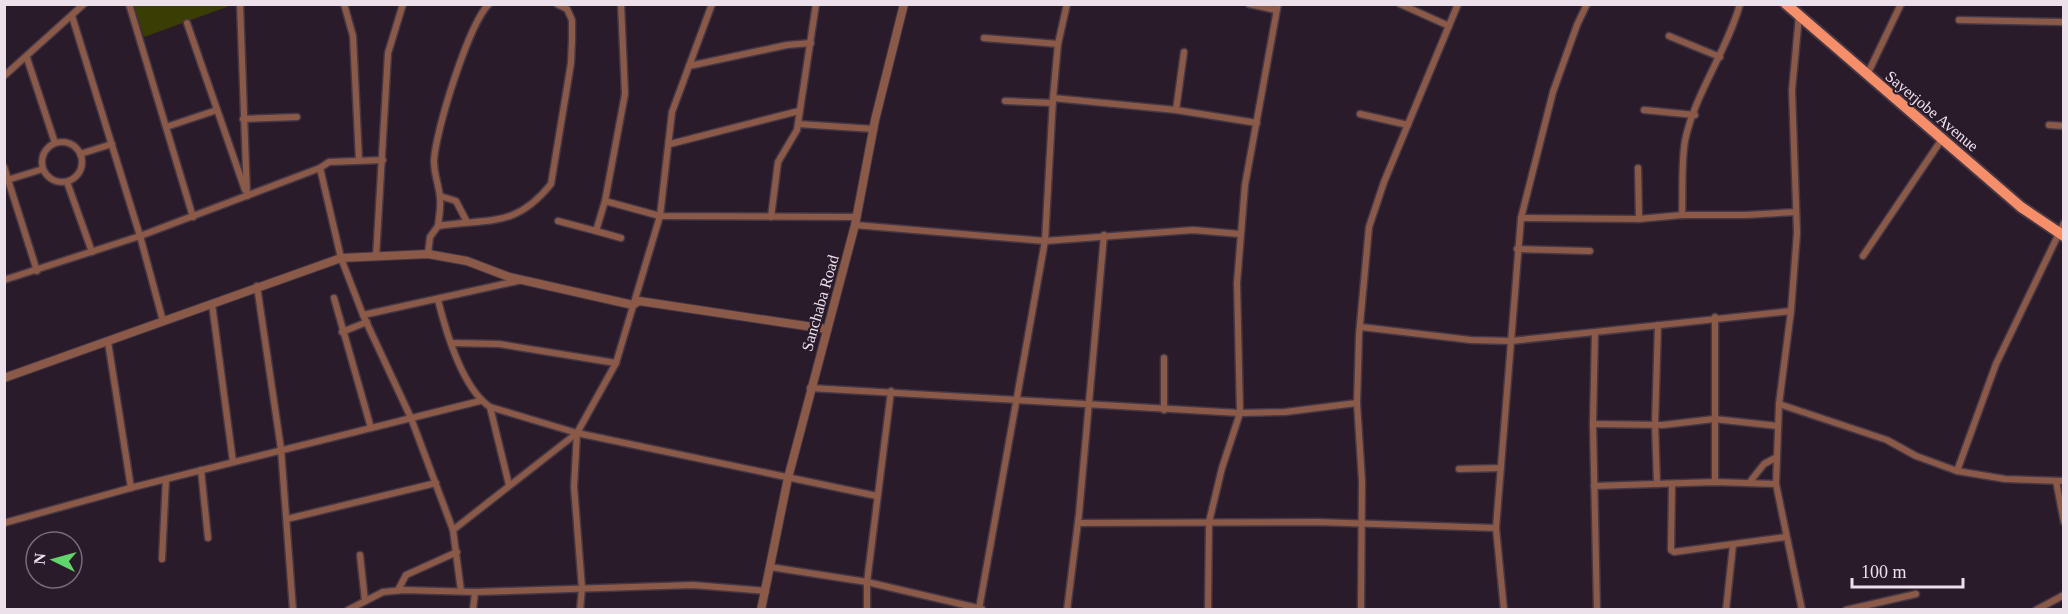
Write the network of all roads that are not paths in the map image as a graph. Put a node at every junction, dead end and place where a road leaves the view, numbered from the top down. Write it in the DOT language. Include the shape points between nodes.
graph roads {
  1 [pos="84,4"];
  2 [pos="129,4"];
  3 [pos="240,4"];
  4 [pos="344,4"];
  5 [pos="403,4"];
  6 [pos="489,4"];
  7 [pos="557,4"];
  8 [pos="621,4"];
  9 [pos="712,4"];
  10 [pos="816,4"];
  11 [pos="904,4"];
  12 [pos="1067,4"];
  13 [pos="1249,4"];
  14 [pos="1400,4"];
  15 [pos="1458,4"];
  16 [pos="1587,4"];
  17 [pos="1740,4"];
  18 [pos="1786,4"];
  19 [pos="1901,4"];
  20 [pos="1277,7"];
  21 [pos="72,16"];
  22 [pos="1799,16"];
  23 [pos="1959,20"];
  24 [pos="2064,22"];
  25 [pos="187,23"];
  26 [pos="1449,26"];
  27 [pos="1669,36"];
  28 [pos="984,38"];
  29 [pos="811,43"];
  30 [pos="1058,44"];
  31 [pos="1184,52"];
  32 [pos="1720,57"];
  33 [pos="27,58"];
  34 [pos="689,66"];
  35 [pos="1867,75"];
  36 [pos="4,76"];
  37 [pos="1053,100"];
  38 [pos="1005,101"];
  39 [pos="218,110"];
  40 [pos="1176,110"];
  41 [pos="1644,110"];
  42 [pos="799,111"];
  43 [pos="1360,114"];
  44 [pos="1695,115"];
  45 [pos="297,117"];
  46 [pos="243,119"];
  47 [pos="1257,123"];
  48 [pos="798,124"];
  49 [pos="1408,125"];
  50 [pos="2049,125"];
  51 [pos="2064,126"];
  52 [pos="166,127"];
  53 [pos="874,129"];
  54 [pos="1941,139"];
  55 [pos="55,143"];
  56 [pos="112,144"];
  57 [pos="669,144"];
  58 [pos="80,154"];
  59 [pos="358,160"];
  60 [pos="383,160"];
  61 [pos="4,167"];
  62 [pos="320,168"];
  63 [pos="1638,168"];
  64 [pos="43,169"];
  65 [pos="7,181"];
  66 [pos="67,182"];
  67 [pos="247,196"];
  68 [pos="440,196"];
  69 [pos="605,201"];
  70 [pos="1797,212"];
  71 [pos="1682,215"];
  72 [pos="660,216"];
  73 [pos="193,217"];
  74 [pos="771,217"];
  75 [pos="1521,218"];
  76 [pos="1639,219"];
  77 [pos="558,221"];
  78 [pos="856,221"];
  79 [pos="467,222"];
  80 [pos="438,226"];
  81 [pos="596,231"];
  82 [pos="2062,231"];
  83 [pos="1240,234"];
  84 [pos="1104,235"];
  85 [pos="140,236"];
  86 [pos="621,238"];
  87 [pos="1045,241"];
  88 [pos="1517,249"];
  89 [pos="1590,251"];
  90 [pos="92,252"];
  91 [pos="428,254"];
  92 [pos="1863,256"];
  93 [pos="376,257"];
  94 [pos="341,258"];
  95 [pos="37,271"];
  96 [pos="4,280"];
  97 [pos="522,280"];
  98 [pos="257,286"];
  99 [pos="334,298"];
  100 [pos="438,300"];
  101 [pos="212,304"];
  102 [pos="633,305"];
  103 [pos="1791,311"];
  104 [pos="1715,317"];
  105 [pos="365,319"];
  106 [pos="163,321"];
  107 [pos="1658,325"];
  108 [pos="1361,327"];
  109 [pos="826,330"];
  110 [pos="342,332"];
  111 [pos="1595,333"];
  112 [pos="1511,341"];
  113 [pos="108,342"];
  114 [pos="451,343"];
  115 [pos="1164,358"];
  116 [pos="616,363"];
  117 [pos="4,378"];
  118 [pos="810,388"];
  119 [pos="891,392"];
  120 [pos="1017,399"];
  121 [pos="480,401"];
  122 [pos="1088,402"];
  123 [pos="1357,403"];
  124 [pos="1779,404"];
  125 [pos="489,407"];
  126 [pos="1164,410"];
  127 [pos="1240,413"];
  128 [pos="411,418"];
  129 [pos="1714,420"];
  130 [pos="1593,424"];
  131 [pos="1655,424"];
  132 [pos="1778,426"];
  133 [pos="371,428"];
  134 [pos="577,433"];
  135 [pos="281,449"];
  136 [pos="1777,457"];
  137 [pos="233,462"];
  138 [pos="1501,468"];
  139 [pos="1459,469"];
  140 [pos="201,470"];
  141 [pos="1957,471"];
  142 [pos="788,478"];
  143 [pos="166,479"];
  144 [pos="2060,481"];
  145 [pos="1715,482"];
  146 [pos="436,483"];
  147 [pos="1749,483"];
  148 [pos="1657,484"];
  149 [pos="1672,484"];
  150 [pos="1776,484"];
  151 [pos="509,485"];
  152 [pos="1594,486"];
  153 [pos="131,488"];
  154 [pos="877,496"];
  155 [pos="287,519"];
  156 [pos="1078,522"];
  157 [pos="1209,522"];
  158 [pos="2064,522"];
  159 [pos="4,523"];
  160 [pos="1363,524"];
  161 [pos="1496,528"];
  162 [pos="453,530"];
  163 [pos="1786,537"];
  164 [pos="208,538"];
  165 [pos="1733,545"];
  166 [pos="457,552"];
  167 [pos="360,555"];
  168 [pos="162,559"];
  169 [pos="770,567"];
  170 [pos="867,582"];
  171 [pos="582,588"];
  172 [pos="398,590"];
  173 [pos="460,591"];
  174 [pos="766,591"];
  175 [pos="475,592"];
  176 [pos="1916,594"];
  177 [pos="2064,595"];
  178 [pos="365,601"];
  179 [pos="292,609"];
  180 [pos="348,609"];
  181 [pos="473,609"];
  182 [pos="580,609"];
  183 [pos="761,609"];
  184 [pos="867,609"];
  185 [pos="981,609"];
  186 [pos="1066,609"];
  187 [pos="1208,609"];
  188 [pos="1361,609"];
  189 [pos="1504,609"];
  190 [pos="1597,609"];
  191 [pos="1726,609"];
  192 [pos="1802,609"];
  193 [pos="1846,609"];
  194 [pos="2036,609"];
  1 -- 21 [label="street"];
  2 -- 52 [label="street"];
  3 -- 46 [label="street"];
  4 -- 59 [label="street" via="353,36"];
  5 -- 60 [label="street" via="388,53"];
  6 -- 68 [label="street" via="482,11 465,52 437,141 434,178"];
  7 -- 79 [label="street" via="567,9 572,20 572,40 551,184 539,199 509,218"];
  8 -- 69 [label="street" via="625,94"];
  9 -- 34 [label="street"];
  10 -- 29 [label="street"];
  11 -- 53 [label="street, Sanchaba Road"];
  12 -- 30 [label="street"];
  13 -- 20 [label="street"];
  14 -- 26 [label="street"];
  15 -- 26 [label="street"];
  16 -- 75 [label="street" via="1553,92"];
  17 -- 32 [label="street"];
  18 -- 22 [label="main road, Sayerjobe Avenue"];
  19 -- 35 [label="street"];
  20 -- 47 [label="street"];
  21 -- 33 [label="street"];
  21 -- 56 [label="street"];
  22 -- 35 [label="main road, Sayerjobe Avenue"];
  22 -- 70 [label="street" via="1792,90"];
  23 -- 24 [label="street"];
  25 -- 39 [label="street"];
  26 -- 49 [label="street"];
  27 -- 32 [label="street"];
  28 -- 30 [label="street"];
  29 -- 34 [label="street"];
  29 -- 42 [label="street"];
  30 -- 37 [label="street"];
  31 -- 40 [label="street"];
  32 -- 44 [label="street"];
  33 -- 36 [label="street"];
  33 -- 55 [label="street"];
  34 -- 57 [label="street" via="672,112"];
  35 -- 54 [label="main road, Sayerjobe Avenue"];
  37 -- 38 [label="street"];
  37 -- 40 [label="street"];
  37 -- 87 [label="street"];
  39 -- 52 [label="street"];
  39 -- 67 [label="street"];
  40 -- 47 [label="street"];
  41 -- 44 [label="street"];
  42 -- 48 [label="street"];
  42 -- 57 [label="street"];
  43 -- 49 [label="street"];
  44 -- 71 [label="street" via="1686,141"];
  45 -- 46 [label="street"];
  46 -- 67 [label="street"];
  47 -- 83 [label="street"];
  48 -- 53 [label="street"];
  48 -- 74 [label="street" via="778,162"];
  49 -- 108 [label="street" via="1369,227"];
  50 -- 51 [label="street"];
  52 -- 73 [label="street"];
  53 -- 78 [label="street, Sanchaba Road"];
  54 -- 82 [label="main road, Sayerjobe Avenue" via="2021,207"];
  54 -- 92 [label="street"];
  55 -- 58 [label="street" via="68,143"];
  55 -- 64 [label="street" via="45,151"];
  56 -- 58 [label="street"];
  56 -- 85 [label="street"];
  57 -- 72 [label="street"];
  58 -- 66 [label="street" via="81,169"];
  59 -- 60 [label="street"];
  59 -- 62 [label="street" via="329,162"];
  60 -- 93 [label="street"];
  61 -- 65 [label="street"];
  62 -- 67 [label="street"];
  62 -- 94 [label="street"];
  63 -- 76 [label="street"];
  64 -- 65 [label="street"];
  64 -- 66 [label="street" via="54,181"];
  65 -- 95 [label="street"];
  66 -- 90 [label="street"];
  67 -- 73 [label="street"];
  68 -- 79 [label="street" via="456,201"];
  68 -- 80 [label="street"];
  69 -- 72 [label="street"];
  69 -- 81 [label="street"];
  70 -- 71 [label="street"];
  70 -- 103 [label="street"];
  71 -- 76 [label="street"];
  72 -- 74 [label="street"];
  72 -- 102 [label="street"];
  73 -- 85 [label="street"];
  74 -- 78 [label="street"];
  75 -- 76 [label="street"];
  75 -- 88 [label="street"];
  77 -- 81 [label="street"];
  78 -- 87 [label="street"];
  78 -- 109 [label="street, Sanchaba Road"];
  79 -- 80 [label="street"];
  80 -- 91 [label="street" via="430,237"];
  81 -- 86 [label="street"];
  82 -- 141 [label="street" via="1996,364"];
  83 -- 84 [label="street" via="1193,230"];
  83 -- 127 [label="street"];
  84 -- 87 [label="street"];
  84 -- 122 [label="street"];
  85 -- 90 [label="street"];
  85 -- 106 [label="street"];
  87 -- 120 [label="street"];
  88 -- 89 [label="street"];
  88 -- 112 [label="street"];
  90 -- 95 [label="street"];
  91 -- 93 [label="street"];
  91 -- 97 [label="street" via="467,261"];
  93 -- 94 [label="street"];
  94 -- 98 [label="street"];
  94 -- 105 [label="street"];
  95 -- 96 [label="street"];
  97 -- 100 [label="street"];
  97 -- 102 [label="street"];
  98 -- 101 [label="street"];
  98 -- 135 [label="street"];
  99 -- 110 [label="street"];
  100 -- 105 [label="street"];
  100 -- 114 [label="street"];
  101 -- 106 [label="street"];
  101 -- 137 [label="street"];
  102 -- 109 [label="street" via="639,301 696,308"];
  102 -- 116 [label="street"];
  103 -- 104 [label="street"];
  103 -- 124 [label="street"];
  104 -- 107 [label="street"];
  104 -- 129 [label="street"];
  105 -- 110 [label="street"];
  105 -- 128 [label="street"];
  106 -- 113 [label="street"];
  107 -- 111 [label="street"];
  107 -- 131 [label="street"];
  108 -- 112 [label="street"];
  108 -- 123 [label="street"];
  109 -- 118 [label="street, Sanchaba Road"];
  110 -- 133 [label="street"];
  111 -- 112 [label="street"];
  111 -- 130 [label="street"];
  112 -- 138 [label="street"];
  113 -- 117 [label="street"];
  113 -- 153 [label="street"];
  114 -- 116 [label="street" via="499,344"];
  114 -- 121 [label="street"];
  115 -- 126 [label="street"];
  116 -- 134 [label="street"];
  118 -- 119 [label="street"];
  118 -- 142 [label="street, Sanchaba Road"];
  119 -- 120 [label="street"];
  119 -- 154 [label="street"];
  120 -- 122 [label="street"];
  120 -- 185 [label="street"];
  121 -- 125 [label="street"];
  121 -- 128 [label="street"];
  122 -- 126 [label="street"];
  122 -- 156 [label="street"];
  123 -- 127 [label="street"];
  123 -- 160 [label="street"];
  124 -- 132 [label="street"];
  124 -- 141 [label="street" via="1887,440"];
  125 -- 134 [label="street"];
  125 -- 151 [label="street"];
  126 -- 127 [label="street"];
  127 -- 157 [label="street"];
  128 -- 133 [label="street"];
  128 -- 146 [label="street"];
  129 -- 131 [label="street"];
  129 -- 132 [label="street"];
  129 -- 145 [label="street"];
  130 -- 131 [label="street"];
  130 -- 152 [label="street"];
  131 -- 148 [label="street"];
  132 -- 136 [label="street"];
  133 -- 135 [label="street"];
  134 -- 142 [label="street"];
  134 -- 151 [label="street"];
  134 -- 171 [label="street" via="574,487"];
  135 -- 137 [label="street"];
  135 -- 155 [label="street"];
  136 -- 147 [label="street" via="1764,464"];
  136 -- 150 [label="street"];
  137 -- 140 [label="street"];
  138 -- 139 [label="street"];
  138 -- 161 [label="street"];
  140 -- 143 [label="street"];
  140 -- 164 [label="street"];
  141 -- 144 [label="street" via="2005,479"];
  142 -- 154 [label="street"];
  142 -- 169 [label="street, Sanchaba Road"];
  143 -- 153 [label="street"];
  143 -- 168 [label="street"];
  144 -- 158 [label="street"];
  145 -- 147 [label="street"];
  145 -- 149 [label="street"];
  146 -- 155 [label="street"];
  146 -- 162 [label="street"];
  147 -- 150 [label="street"];
  148 -- 149 [label="street"];
  148 -- 152 [label="street"];
  149 -- 165 [label="street" via="1671,550"];
  150 -- 163 [label="street"];
  151 -- 162 [label="street"];
  152 -- 190 [label="street"];
  153 -- 159 [label="street"];
  154 -- 170 [label="street"];
  155 -- 179 [label="street"];
  156 -- 157 [label="street"];
  156 -- 186 [label="street"];
  157 -- 160 [label="street"];
  157 -- 187 [label="street"];
  160 -- 161 [label="street"];
  160 -- 188 [label="street"];
  161 -- 189 [label="street"];
  162 -- 166 [label="street"];
  163 -- 165 [label="street"];
  163 -- 192 [label="street"];
  165 -- 191 [label="street"];
  166 -- 172 [label="street" via="406,575"];
  166 -- 173 [label="street"];
  167 -- 178 [label="street"];
  169 -- 170 [label="street"];
  169 -- 174 [label="street, Sanchaba Road"];
  170 -- 184 [label="street"];
  170 -- 185 [label="street"];
  171 -- 174 [label="street" via="693,585"];
  171 -- 175 [label="street"];
  171 -- 182 [label="street"];
  172 -- 173 [label="street"];
  172 -- 178 [label="street"];
  173 -- 175 [label="street"];
  174 -- 183 [label="street, Sanchaba Road"];
  175 -- 181 [label="street"];
  176 -- 193 [label="street"];
  177 -- 194 [label="street"];
  178 -- 180 [label="street"];
}
